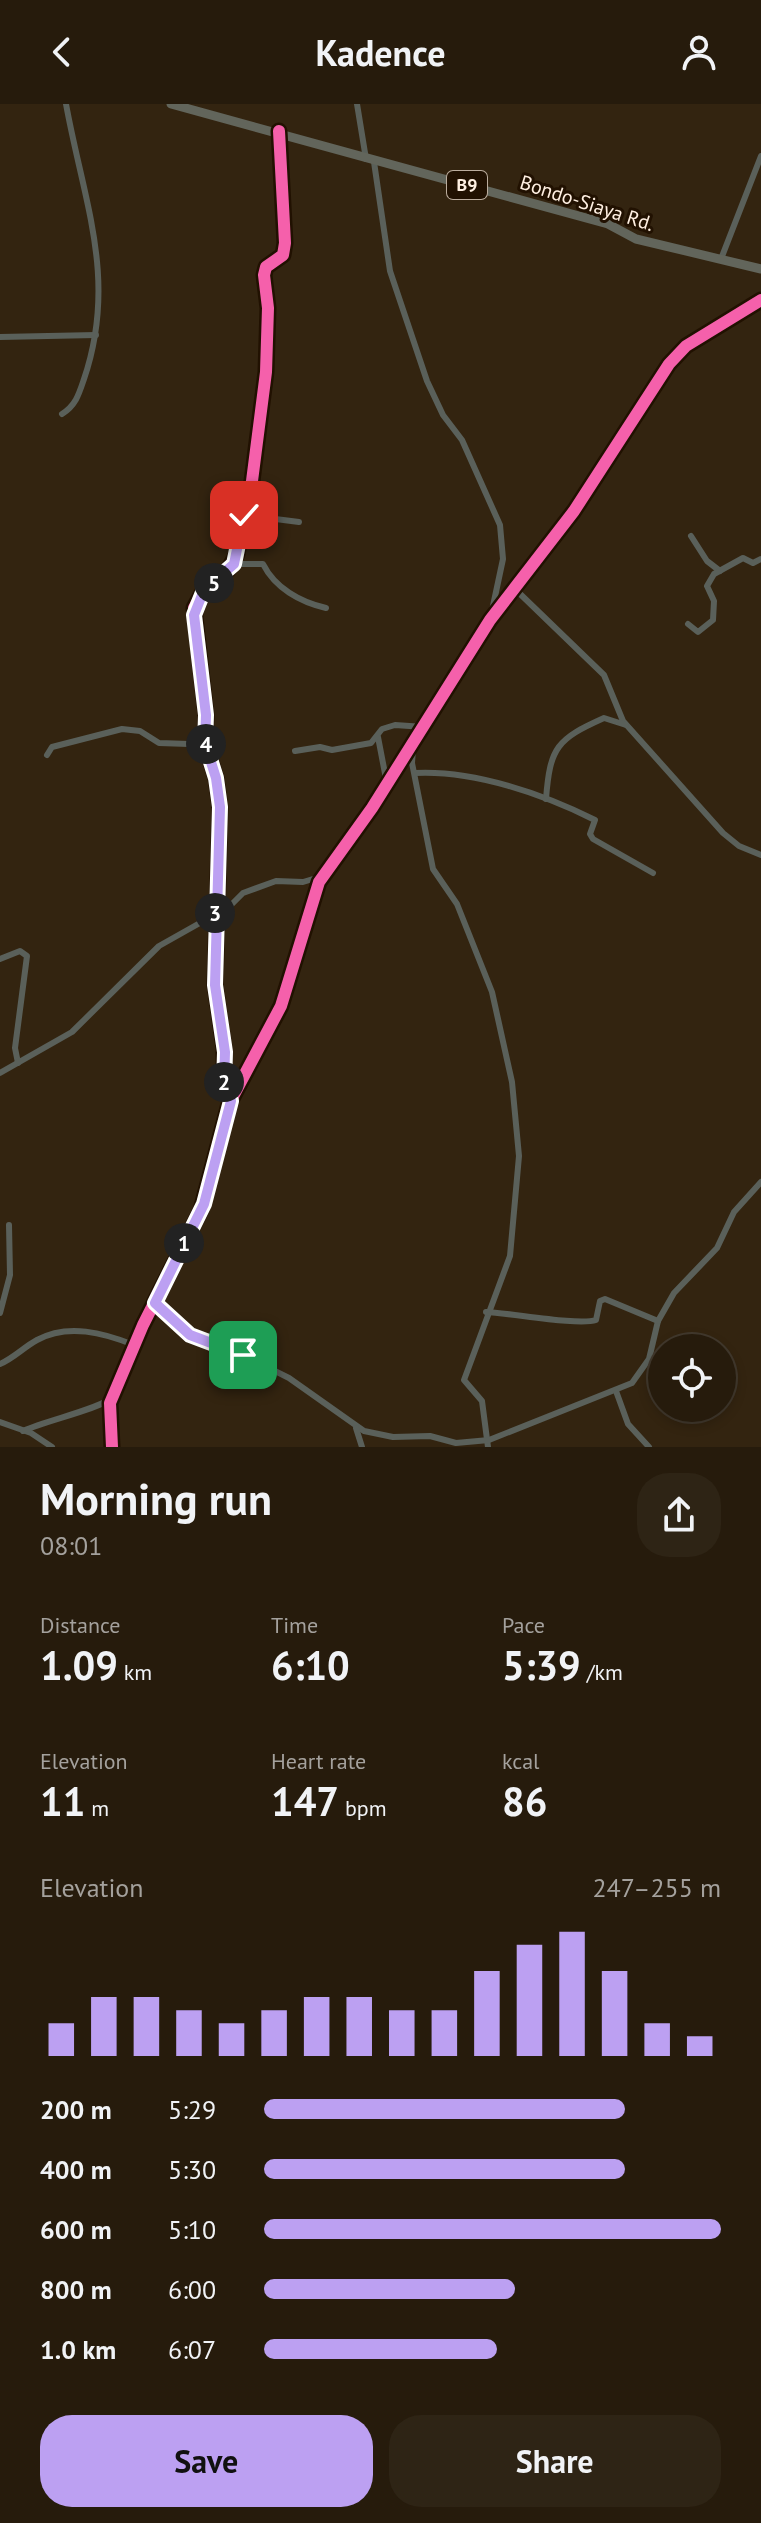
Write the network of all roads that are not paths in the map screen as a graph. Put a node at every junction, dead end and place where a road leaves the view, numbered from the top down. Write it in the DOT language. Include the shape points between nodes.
graph roads {
  1 [pos="66,104"];
  2 [pos="171,104"];
  3 [pos="357,104"];
  4 [pos="279,131"];
  5 [pos="761,156"];
  6 [pos="370,161"];
  7 [pos="721,259"];
  8 [pos="761,269"];
  9 [pos="761,300"];
  10 [pos="96,335"];
  11 [pos="0,337"];
  12 [pos="62,414"];
  13 [pos="244,515"];
  14 [pos="299,522"];
  15 [pos="691,536"];
  16 [pos="761,559"];
  17 [pos="234,564"];
  18 [pos="720,571"];
  19 [pos="516,590"];
  20 [pos="326,608"];
  21 [pos="490,620"];
  22 [pos="688,624"];
  23 [pos="618,708"];
  24 [pos="607,718"];
  25 [pos="424,727"];
  26 [pos="629,727"];
  27 [pos="205,737"];
  28 [pos="378,737"];
  29 [pos="413,744"];
  30 [pos="295,751"];
  31 [pos="47,755"];
  32 [pos="397,768"];
  33 [pos="414,771"];
  34 [pos="387,784"];
  35 [pos="546,799"];
  36 [pos="761,855"];
  37 [pos="653,873"];
  38 [pos="323,876"];
  39 [pos="215,915"];
  40 [pos="0,959"];
  41 [pos="18,1063"];
  42 [pos="0,1073"];
  43 [pos="231,1101"];
  44 [pos="761,1182"];
  45 [pos="9,1225"];
  46 [pos="155,1303"];
  47 [pos="486,1312"];
  48 [pos="0,1313"];
  49 [pos="658,1321"];
  50 [pos="134,1345"];
  51 [pos="0,1364"];
  52 [pos="616,1391"];
  53 [pos="112,1398"];
  54 [pos="0,1422"];
  55 [pos="356,1428"];
  56 [pos="23,1431"];
  57 [pos="488,1443"];
  58 [pos="52,1447"];
  59 [pos="112,1447"];
  60 [pos="362,1447"];
  61 [pos="649,1447"];
  1 -- 10 [label="street" via="99,259"];
  2 -- 4 [label="highway, Bondo-Siaya Rd. / B9"];
  3 -- 6 [label="street"];
  4 -- 6 [label="highway, Bondo-Siaya Rd. / B9"];
  4 -- 13 [label="street" via="284,249 264,275 266,372"];
  5 -- 7 [label="street"];
  6 -- 7 [label="highway, Bondo-Siaya Rd. / B9"];
  6 -- 21 [label="street" via="389,266 427,381 462,440 500,525 503,559"];
  7 -- 8 [label="highway, Bondo-Siaya Rd. / B9"];
  9 -- 19 [label="street" via="686,346 669,364"];
  10 -- 11 [label="street"];
  10 -- 12 [label="street" via="81,390"];
  13 -- 14 [label="street"];
  13 -- 17 [label="street"];
  15 -- 18 [label="street"];
  16 -- 18 [label="street" via="753,563 743,558"];
  17 -- 20 [label="street" via="263,564 286,591"];
  17 -- 27 [label="street" via="204,590 194,608"];
  18 -- 22 [label="street" via="708,580 713,620 698,632"];
  19 -- 21 [label="street"];
  19 -- 23 [label="street" via="604,675"];
  21 -- 25 [label="street"];
  23 -- 24 [label="street"];
  23 -- 26 [label="street"];
  24 -- 26 [label="street"];
  24 -- 35 [label="street" via="555,748"];
  25 -- 28 [label="street" via="386,727"];
  25 -- 29 [label="street"];
  26 -- 36 [label="street" via="723,833"];
  27 -- 31 [label="street" via="189,744 159,743 140,731 113,730 52,747"];
  27 -- 39 [label="street" via="220,807"];
  28 -- 30 [label="street" via="332,750"];
  28 -- 34 [label="street"];
  29 -- 32 [label="street"];
  29 -- 33 [label="street"];
  32 -- 33 [label="street"];
  32 -- 34 [label="street"];
  33 -- 35 [label="street" via="477,780"];
  33 -- 47 [label="street" via="433,869 455,900 486,970 512,1082 519,1182 510,1256"];
  34 -- 38 [label="street"];
  35 -- 37 [label="street" via="595,820 591,837"];
  38 -- 39 [label="street" via="258,887"];
  38 -- 43 [label="street" via="309,906 281,1006"];
  39 -- 41 [label="street" via="159,946 72,1032"];
  39 -- 43 [label="street" via="215,994 224,1084"];
  40 -- 41 [label="street" via="20,951 27,956 15,1048"];
  41 -- 42 [label="street"];
  43 -- 46 [label="street" via="204,1204"];
  44 -- 49 [label="street"];
  45 -- 48 [label="street" via="10,1275"];
  46 -- 50 [label="street"];
  46 -- 55 [label="street" via="190,1335 289,1378"];
  47 -- 49 [label="street" via="585,1322 596,1320 605,1299"];
  47 -- 57 [label="street" via="464,1380 482,1401"];
  49 -- 52 [label="street" via="643,1368 632,1383"];
  50 -- 51 [label="street" via="83,1331 60,1332"];
  50 -- 53 [label="street"];
  52 -- 57 [label="street"];
  52 -- 61 [label="street" via="627,1422"];
  53 -- 56 [label="street"];
  53 -- 59 [label="street"];
  54 -- 56 [label="street"];
  55 -- 57 [label="street" via="380,1435"];
  55 -- 60 [label="street"];
  56 -- 58 [label="street"];
}
